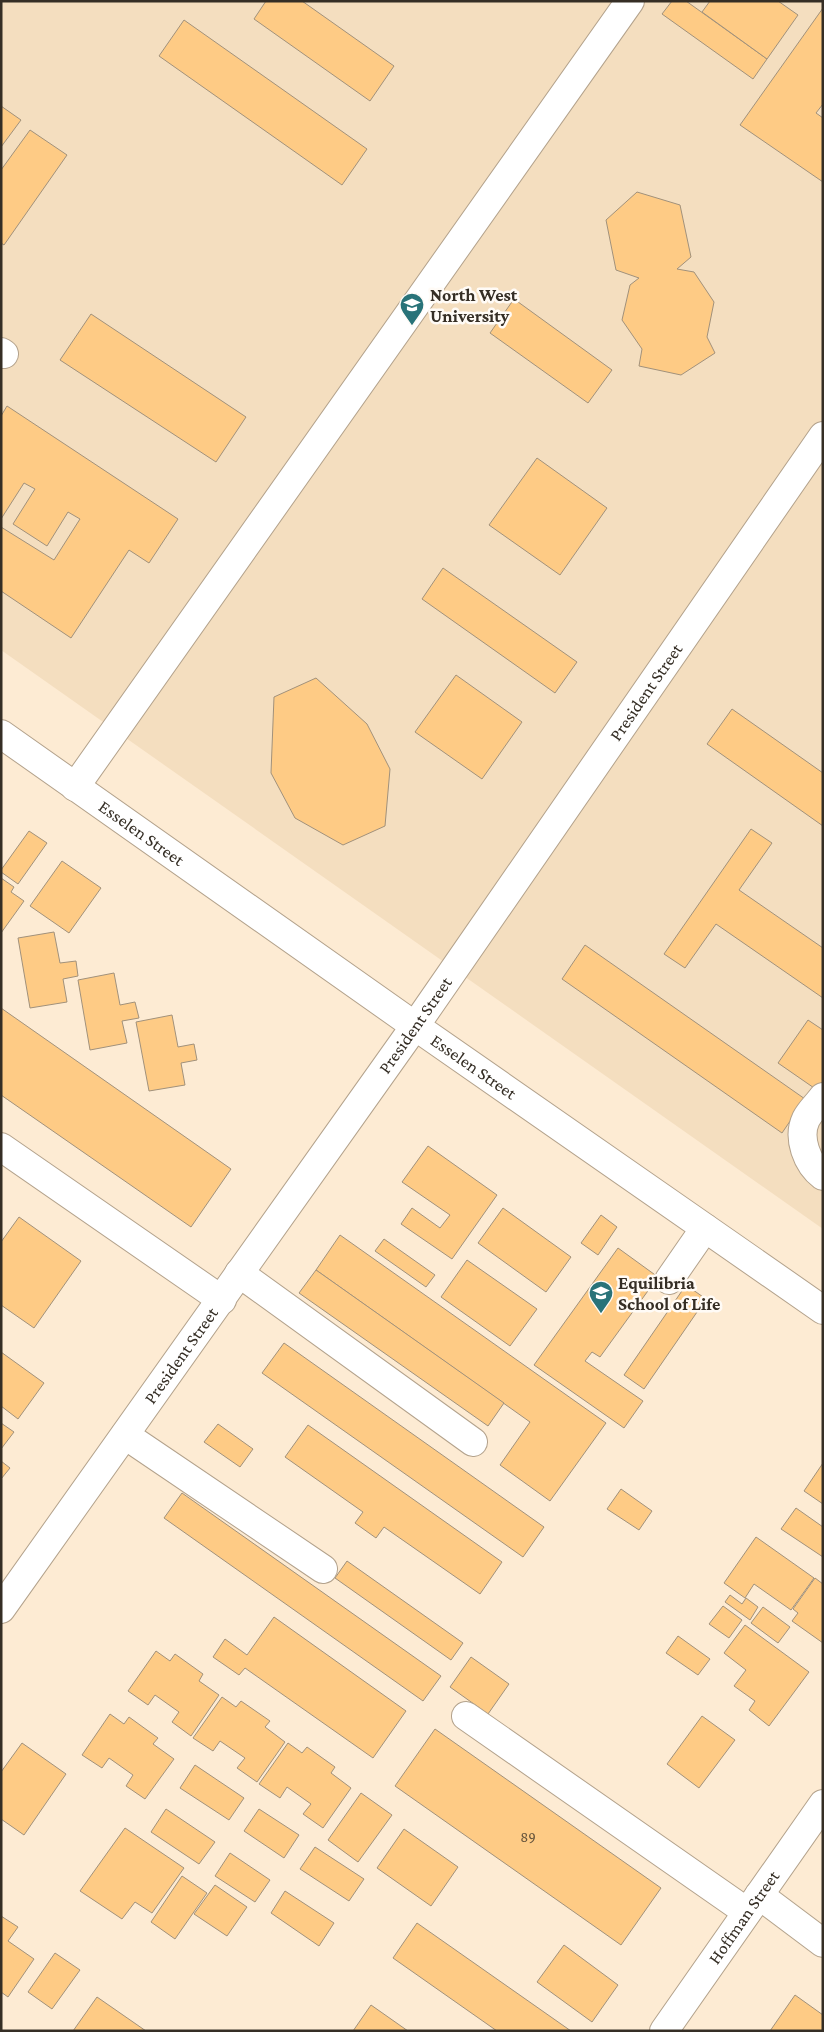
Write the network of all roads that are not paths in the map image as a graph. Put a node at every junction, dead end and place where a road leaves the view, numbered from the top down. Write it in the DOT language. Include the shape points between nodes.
graph roads {
  1 [pos="630,1"];
  2 [pos="823,436"];
  3 [pos="1,734"];
  4 [pos="75,787"];
  5 [pos="415,1026"];
  6 [pos="823,1097"];
  7 [pos="1,1148"];
  8 [pos="823,1176"];
  9 [pos="706,1228"];
  10 [pos="239,1273"];
  11 [pos="669,1280"];
  12 [pos="222,1300"];
  13 [pos="823,1310"];
  14 [pos="125,1435"];
  15 [pos="473,1442"];
  16 [pos="323,1569"];
  17 [pos="1,1609"];
  18 [pos="466,1716"];
  19 [pos="823,1804"];
  20 [pos="814,1835"];
  21 [pos="753,1904"];
  22 [pos="823,1943"];
  23 [pos="664,2031"];
  1 -- 4 [label="street"];
  2 -- 5 [label="street, President Street"];
  3 -- 4 [label="street, Esselen Street"];
  4 -- 5 [label="street, Esselen Street"];
  5 -- 9 [label="street, Esselen Street"];
  5 -- 10 [label="street, President Street"];
  6 -- 8 [label="street" via="806,1118 802,1135 806,1152"];
  7 -- 12 [label="street"];
  9 -- 11 [label="street"];
  9 -- 13 [label="street, Esselen Street"];
  10 -- 12 [label="street, President Street"];
  10 -- 15 [label="street"];
  12 -- 14 [label="street, President Street"];
  14 -- 16 [label="street"];
  14 -- 17 [label="street, President Street"];
  18 -- 21 [label="street"];
  19 -- 20 [label="street, Hoffman Street"];
  20 -- 21 [label="street, Hoffman Street"];
  21 -- 22 [label="street"];
  21 -- 23 [label="street, Hoffman Street"];
}
